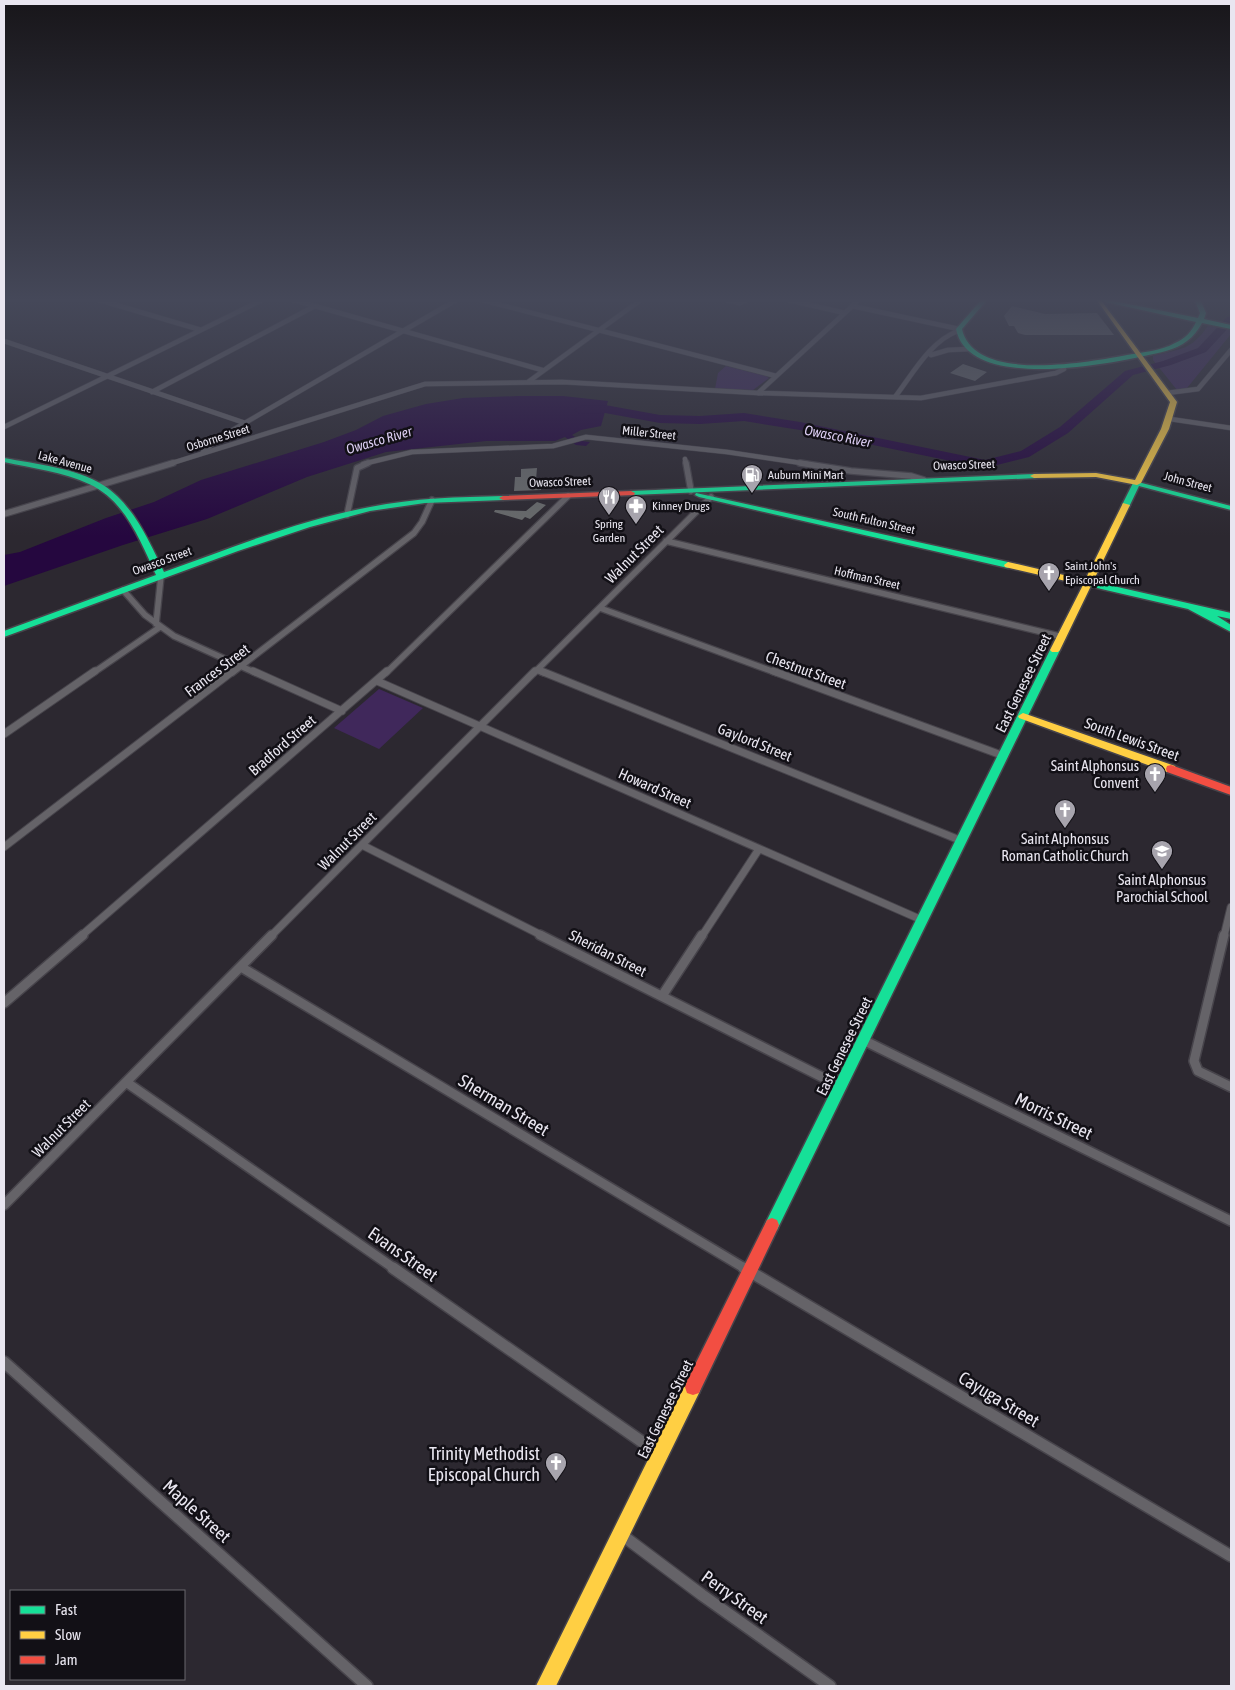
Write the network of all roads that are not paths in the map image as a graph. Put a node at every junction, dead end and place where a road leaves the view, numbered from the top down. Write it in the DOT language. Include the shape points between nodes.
graph roads {
  1 [pos="103,378"];
  2 [pos="112,378"];
  3 [pos="179,378"];
  4 [pos="323,378"];
  5 [pos="533,378"];
  6 [pos="774,378"];
  7 [pos="911,378"];
  8 [pos="1035,378"];
  9 [pos="1156,378"];
  10 [pos="1207,378"];
  11 [pos="528,382"];
  12 [pos="152,392"];
  13 [pos="1167,392"];
  14 [pos="758,393"];
  15 [pos="895,397"];
  16 [pos="1170,420"];
  17 [pos="245,423"];
  18 [pos="4,427"];
  19 [pos="1231,428"];
  20 [pos="201,454"];
  21 [pos="686,459"];
  22 [pos="4,460"];
  23 [pos="924,480"];
  24 [pos="1137,483"];
  25 [pos="100,486"];
  26 [pos="691,491"];
  27 [pos="654,492"];
  28 [pos="711,493"];
  29 [pos="568,496"];
  30 [pos="432,500"];
  31 [pos="1231,508"];
  32 [pos="4,514"];
  33 [pos="347,515"];
  34 [pos="666,541"];
  35 [pos="161,576"];
  36 [pos="1087,584"];
  37 [pos="123,590"];
  38 [pos="1181,605"];
  39 [pos="600,608"];
  40 [pos="1231,616"];
  41 [pos="158,626"];
  42 [pos="1231,629"];
  43 [pos="4,634"];
  44 [pos="1062,636"];
  45 [pos="243,666"];
  46 [pos="537,670"];
  47 [pos="377,680"];
  48 [pos="342,711"];
  49 [pos="1023,716"];
  50 [pos="481,726"];
  51 [pos="4,734"];
  52 [pos="1004,756"];
  53 [pos="1231,791"];
  54 [pos="962,841"];
  55 [pos="362,845"];
  56 [pos="4,847"];
  57 [pos="759,849"];
  58 [pos="1231,907"];
  59 [pos="922,920"];
  60 [pos="1227,941"];
  61 [pos="241,967"];
  62 [pos="662,996"];
  63 [pos="4,1003"];
  64 [pos="863,1040"];
  65 [pos="126,1082"];
  66 [pos="840,1086"];
  67 [pos="1231,1087"];
  68 [pos="4,1205"];
  69 [pos="1231,1221"];
  70 [pos="750,1270"];
  71 [pos="4,1362"];
  72 [pos="659,1454"];
  73 [pos="620,1534"];
  74 [pos="1231,1556"];
  75 [pos="367,1686"];
  76 [pos="546,1686"];
  77 [pos="830,1686"];
  1 -- 18 [label="street"];
  2 -- 12 [label="street"];
  3 -- 12 [label="street"];
  4 -- 17 [label="street"];
  5 -- 11 [label="street"];
  6 -- 14 [label="street"];
  7 -- 15 [label="street"];
  8 -- 15 [label="street, Osborne Street" via="924,398"];
  9 -- 13 [label="main road"];
  10 -- 13 [label="street" via="1198,389"];
  11 -- 14 [label="street, Osborne Street"];
  11 -- 20 [label="street, Osborne Street" via="425,384"];
  12 -- 17 [label="street"];
  13 -- 16 [label="main road" via="1175,407"];
  14 -- 15 [label="street, Osborne Street"];
  16 -- 19 [label="street"];
  16 -- 24 [label="main road, East Genesee Street"];
  17 -- 20 [label="street" via="219,438"];
  20 -- 25 [label="street, Osborne Street"];
  21 -- 26 [label="street"];
  22 -- 25 [label="main road, Lake Avenue"];
  23 -- 24 [label="main road, Owasco Street" via="1081,474"];
  23 -- 28 [label="main road, Owasco Street"];
  23 -- 33 [label="street, Miller Street" via="727,452 581,438 553,446 416,451 372,462 357,468"];
  24 -- 31 [label="main road, John Street"];
  24 -- 36 [label="main road, East Genesee Street"];
  25 -- 32 [label="street, Osborne Street"];
  25 -- 35 [label="main road, Lake Avenue" via="136,528"];
  26 -- 27 [label="main road, Owasco Street"];
  26 -- 28 [label="main road, Owasco Street"];
  27 -- 28 [label="main road, South Fulton Street"];
  27 -- 29 [label="main road, Owasco Street"];
  28 -- 34 [label="street, Walnut Street"];
  28 -- 36 [label="main road, South Fulton Street"];
  29 -- 30 [label="main road, Owasco Street"];
  29 -- 47 [label="street, Bradford Street"];
  30 -- 33 [label="main road, Owasco Street"];
  30 -- 45 [label="street, Frances Street" via="414,533"];
  33 -- 35 [label="main road, Owasco Street" via="262,540"];
  34 -- 39 [label="street, Walnut Street"];
  34 -- 44 [label="street, Hoffman Street"];
  35 -- 37 [label="main road, Owasco Street"];
  35 -- 41 [label="street"];
  36 -- 38 [label="main road, South Fulton Street"];
  36 -- 44 [label="main road, East Genesee Street"];
  37 -- 41 [label="street"];
  37 -- 43 [label="main road, Owasco Street"];
  38 -- 40 [label="main road"];
  38 -- 42 [label="main road" via="1215,618"];
  39 -- 46 [label="street, Walnut Street"];
  39 -- 52 [label="street, Chestnut Street"];
  41 -- 45 [label="street"];
  41 -- 51 [label="street"];
  44 -- 49 [label="main road, East Genesee Street"];
  45 -- 48 [label="street"];
  45 -- 56 [label="street, Frances Street"];
  46 -- 50 [label="street, Walnut Street"];
  46 -- 54 [label="street, Gaylord Street"];
  47 -- 48 [label="street, Bradford Street"];
  47 -- 50 [label="street, Howard Street"];
  48 -- 63 [label="street, Bradford Street"];
  49 -- 52 [label="main road, East Genesee Street"];
  49 -- 53 [label="main road, South Lewis Street"];
  50 -- 55 [label="street, Walnut Street"];
  50 -- 57 [label="street, Howard Street"];
  52 -- 54 [label="main road, East Genesee Street"];
  54 -- 59 [label="main road, East Genesee Street"];
  55 -- 61 [label="street, Walnut Street"];
  55 -- 62 [label="street, Sheridan Street"];
  57 -- 59 [label="street, Howard Street"];
  57 -- 62 [label="street"];
  58 -- 60 [label="street"];
  59 -- 64 [label="main road, East Genesee Street"];
  60 -- 67 [label="street" via="1194,1062 1198,1070"];
  61 -- 65 [label="street, Walnut Street"];
  61 -- 70 [label="street, Sherman Street"];
  62 -- 66 [label="street, Sheridan Street"];
  64 -- 66 [label="main road, East Genesee Street"];
  64 -- 69 [label="street, Morris Street"];
  65 -- 68 [label="street, Walnut Street"];
  65 -- 72 [label="street, Evans Street"];
  66 -- 70 [label="main road, East Genesee Street"];
  70 -- 72 [label="main road, East Genesee Street"];
  70 -- 74 [label="street, Cayuga Street"];
  71 -- 75 [label="street, Maple Street"];
  72 -- 73 [label="main road, East Genesee Street"];
  73 -- 76 [label="main road, East Genesee Street"];
  73 -- 77 [label="street, Perry Street"];
}
